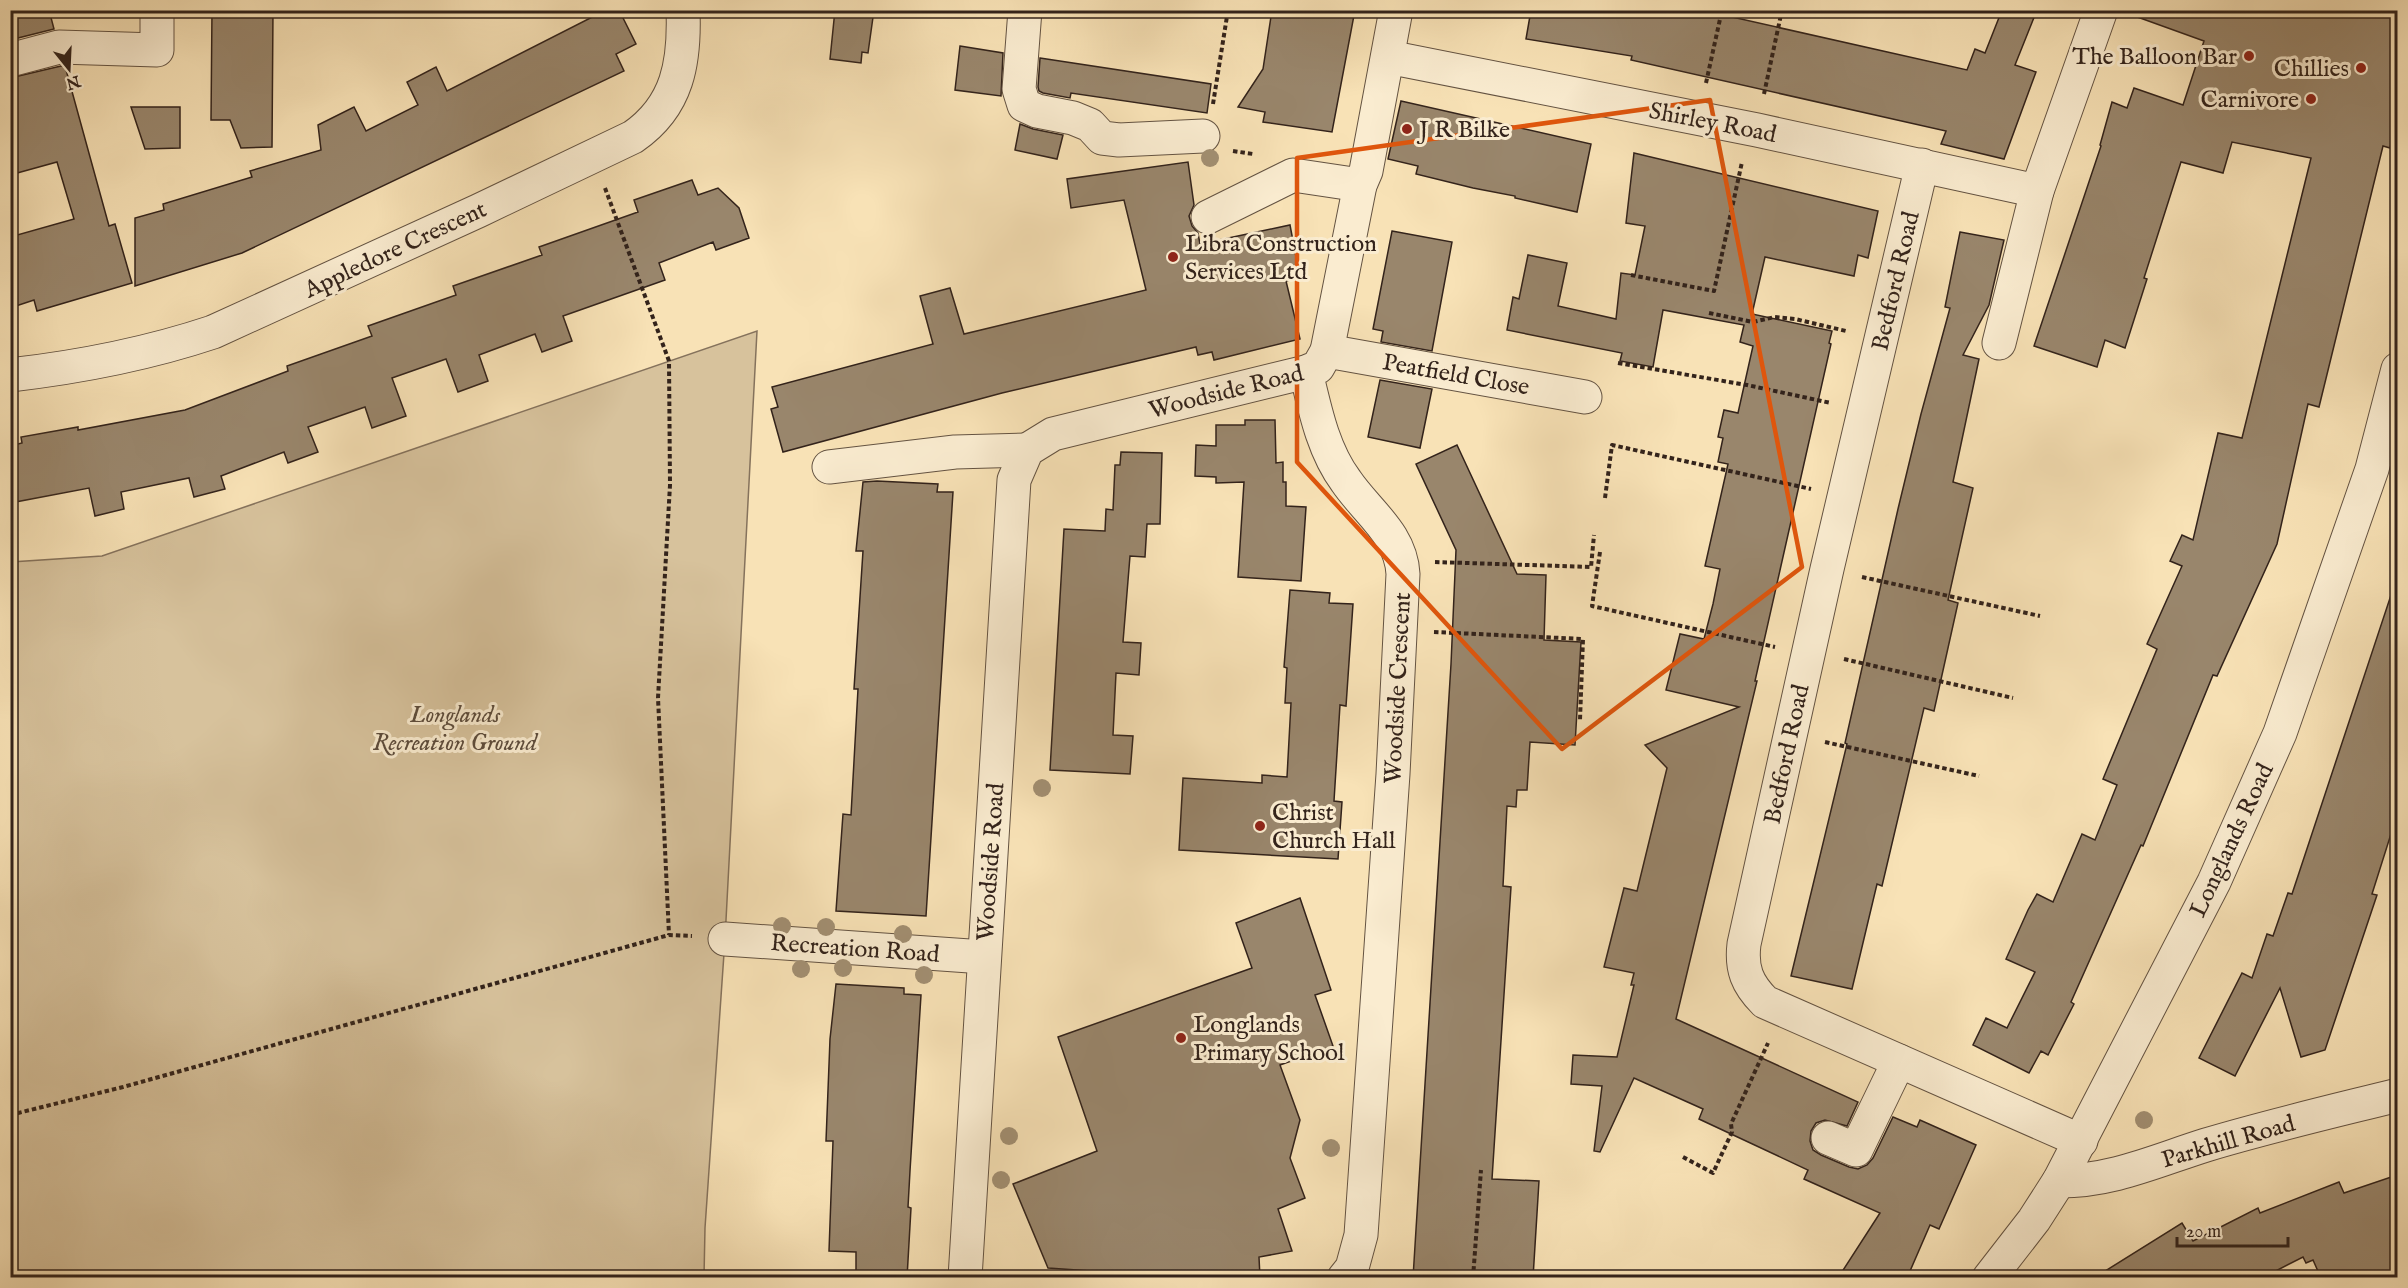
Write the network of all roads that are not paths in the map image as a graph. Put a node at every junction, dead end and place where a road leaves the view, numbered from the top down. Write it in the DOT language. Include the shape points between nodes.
graph roads {
  1 [pos="157,10"];
  2 [pos="683,10"];
  3 [pos="1025,10"];
  4 [pos="1396,10"];
  5 [pos="2101,10"];
  6 [pos="1388,57"];
  7 [pos="10,60"];
  8 [pos="1215,133"];
  9 [pos="1922,165"];
  10 [pos="1360,185"];
  11 [pos="2037,190"];
  12 [pos="1208,217"];
  13 [pos="1999,343"];
  14 [pos="1317,362"];
  15 [pos="2397,369"];
  16 [pos="10,375"];
  17 [pos="1585,397"];
  18 [pos="1027,450"];
  19 [pos="829,467"];
  20 [pos="725,939"];
  21 [pos="984,957"];
  22 [pos="1899,1061"];
  23 [pos="2397,1095"];
  24 [pos="1828,1138"];
  25 [pos="2080,1141"];
  26 [pos="2059,1181"];
  27 [pos="1355,1274"];
  28 [pos="965,1278"];
  29 [pos="1989,1278"];
  1 -- 7 [label="street" via="156,50 59,47"];
  2 -- 16 [label="street, Appledore Crescent" via="680,71 669,98 651,124 633,137 213,333 73,368"];
  3 -- 8 [label="street" via="1019,89 1024,105 1074,118 1090,125 1102,138 1119,141"];
  4 -- 6 [label="street, Woodside Road"];
  5 -- 11 [label="street"];
  6 -- 9 [label="street, Shirley Road"];
  6 -- 10 [label="street, Woodside Road"];
  9 -- 11 [label="street, Shirley Road"];
  9 -- 22 [label="street, Bedford Road" via="1808,653 1742,961 1745,977 1765,1002"];
  10 -- 12 [label="street" via="1293,175"];
  10 -- 14 [label="street, Woodside Road"];
  11 -- 13 [label="street"];
  14 -- 17 [label="street, Peatfield Close"];
  14 -- 18 [label="street, Woodside Road" via="1053,434"];
  14 -- 27 [label="street, Woodside Crescent" via="1315,412 1327,447 1345,481 1390,534 1402,560 1392,796 1362,1235"];
  15 -- 25 [label="street, Longlands Road" via="2372,469 2280,733 2214,882"];
  18 -- 19 [label="street" via="955,452"];
  18 -- 21 [label="street, Woodside Road" via="1014,480"];
  20 -- 21 [label="street, Recreation Road"];
  21 -- 28 [label="street, Woodside Road"];
  22 -- 24 [label="street" via="1856,1150"];
  22 -- 25 [label="street, Bedford Road"];
  23 -- 26 [label="street, Parkhill Road" via="2206,1145 2119,1174 2089,1181"];
  25 -- 26 [label="street, Longlands Road"];
  26 -- 29 [label="street, Longlands Road"];
}
